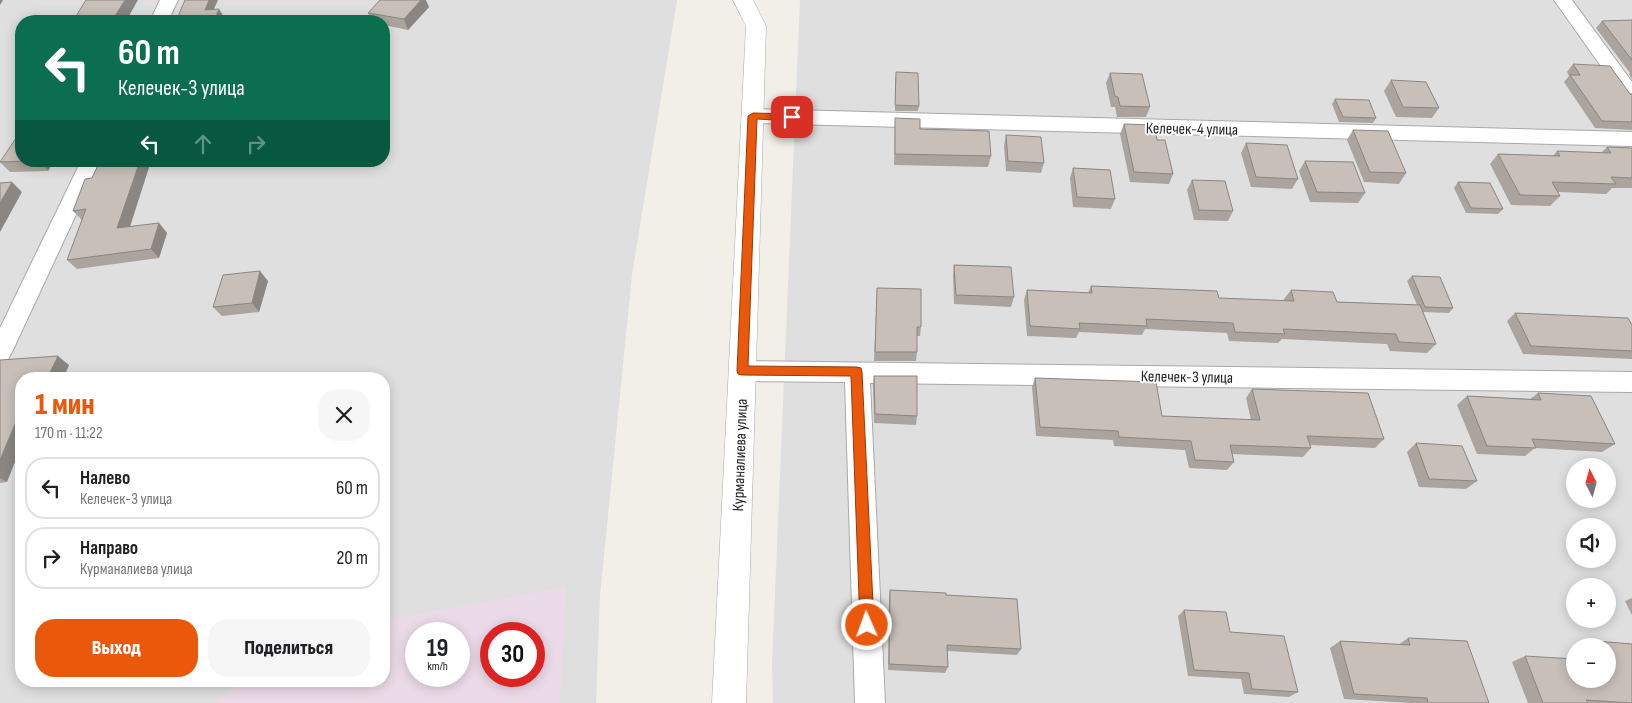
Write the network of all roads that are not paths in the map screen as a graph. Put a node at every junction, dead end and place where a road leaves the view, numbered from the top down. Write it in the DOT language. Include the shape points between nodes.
graph roads {
  1 [pos="169,0"];
  2 [pos="743,0"];
  3 [pos="1563,0"];
  4 [pos="161,15"];
  5 [pos="1632,96"];
  6 [pos="753,116"];
  7 [pos="1632,139"];
  8 [pos="89,167"];
  9 [pos="0,352"];
  10 [pos="742,371"];
  11 [pos="857,372"];
  12 [pos="1632,382"];
  13 [pos="729,703"];
  14 [pos="870,703"];
  1 -- 4 [label="street"];
  2 -- 6 [label="street, Курманалиева улица" via="756,26"];
  3 -- 5 [label="street"];
  6 -- 7 [label="street, Келечек-4 улица"];
  6 -- 10 [label="street, Курманалиева улица"];
  8 -- 9 [label="street"];
  10 -- 11 [label="street, Келечек-3 улица"];
  10 -- 13 [label="street, Курманалиева улица"];
  11 -- 12 [label="street, Келечек-3 улица"];
  11 -- 14 [label="street"];
}
